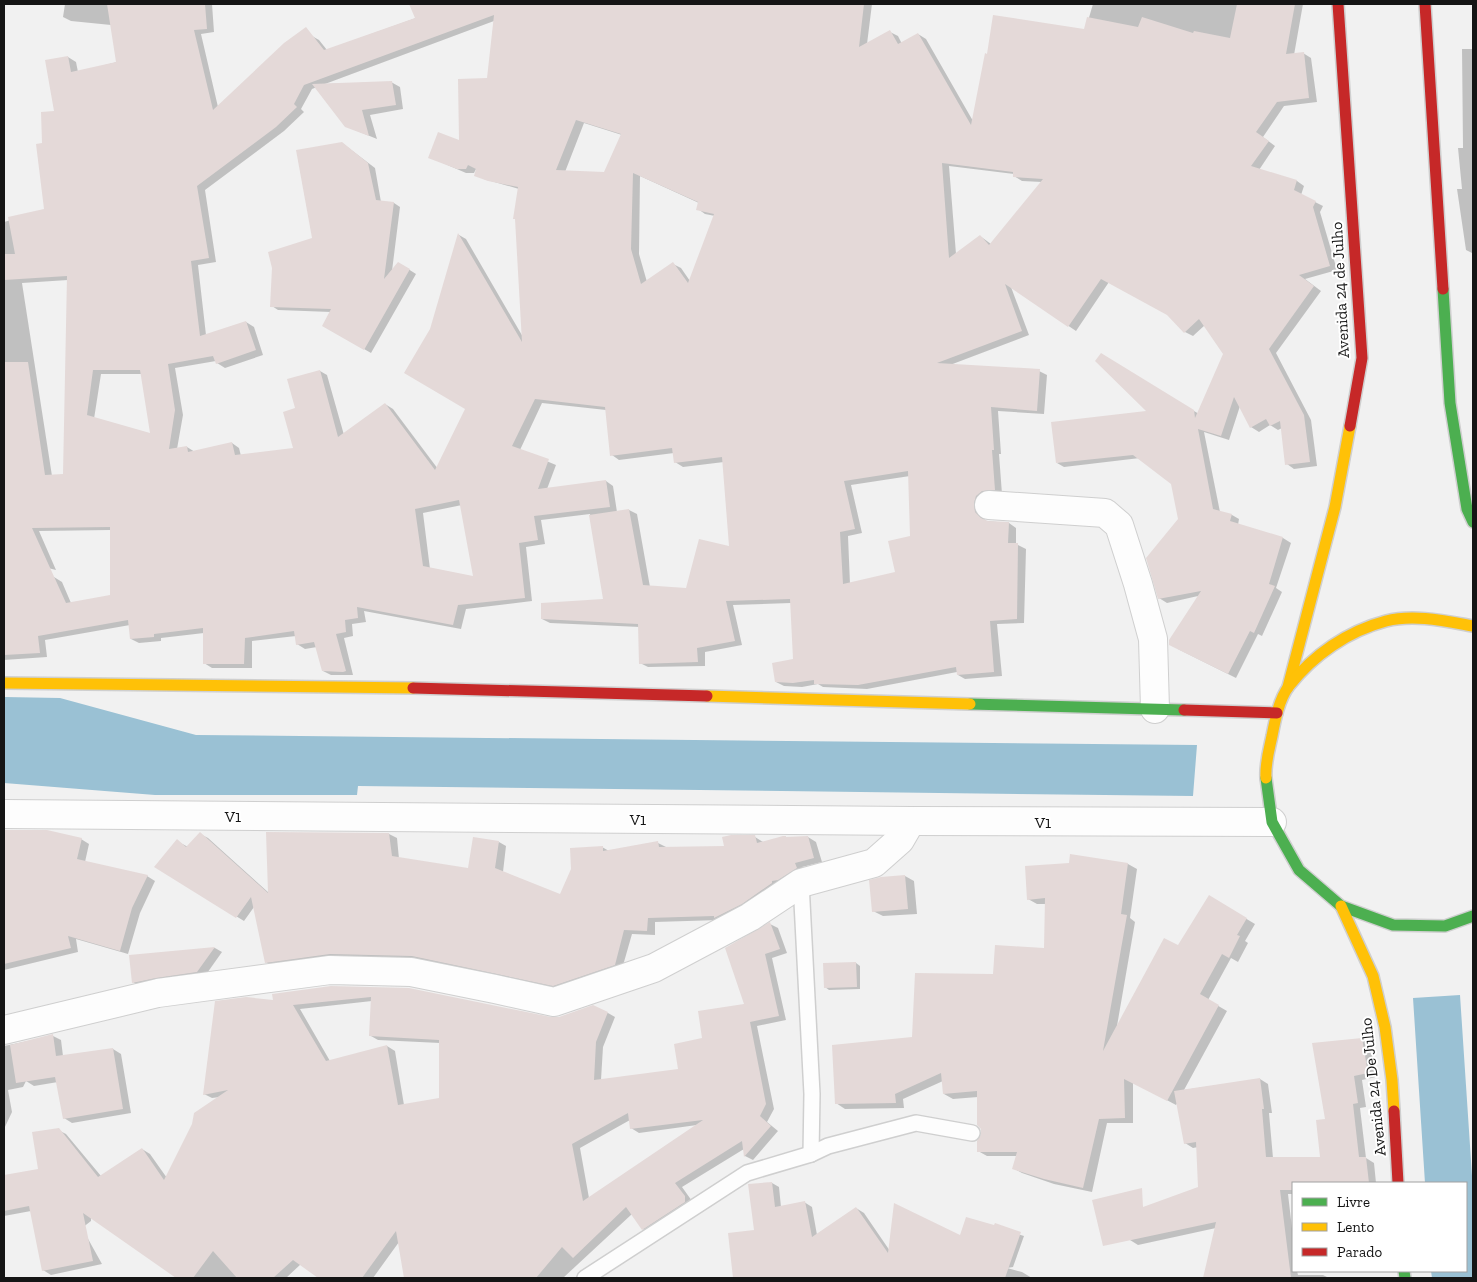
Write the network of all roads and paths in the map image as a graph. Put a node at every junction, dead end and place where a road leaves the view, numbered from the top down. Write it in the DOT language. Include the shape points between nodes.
graph roads {
  1 [pos="1338,4"];
  2 [pos="1425,4"];
  3 [pos="989,505"];
  4 [pos="1473,522"];
  5 [pos="1473,626"];
  6 [pos="4,683"];
  7 [pos="1288,687"];
  8 [pos="1155,710"];
  9 [pos="1276,713"];
  10 [pos="4,814"];
  11 [pos="911,821"];
  12 [pos="1272,822"];
  13 [pos="801,883"];
  14 [pos="1341,906"];
  15 [pos="1473,916"];
  16 [pos="4,1030"];
  17 [pos="972,1132"];
  18 [pos="811,1154"];
  19 [pos="1398,1182"];
  20 [pos="585,1278"];
  1 -- 7 [label="street, Avenida 24 de Julho" via="1362,358 1335,507"];
  2 -- 4 [label="street" via="1450,402"];
  3 -- 8 [label="street" via="1105,513 1119,525 1153,639"];
  5 -- 7 [label="street" via="1429,618 1387,621 1348,635 1315,659"];
  6 -- 8 [label="street" via="475,689"];
  7 -- 9 [label="street"];
  8 -- 9 [label="street"];
  9 -- 12 [label="street" via="1265,767"];
  10 -- 11 [label="street, V1"];
  11 -- 12 [label="street, V1"];
  11 -- 13 [label="street" via="900,840 874,863"];
  12 -- 14 [label="street" via="1299,870"];
  13 -- 16 [label="street" via="750,917 654,968 554,1002 411,972 330,970 158,993"];
  13 -- 18 [label="lane" via="812,1094"];
  14 -- 15 [label="street" via="1393,925 1445,926"];
  14 -- 19 [label="street, Avenida 24 De Julho" via="1374,976 1386,1027"];
  17 -- 18 [label="lane" via="916,1123 828,1146"];
  18 -- 20 [label="lane" via="747,1173"];
}
